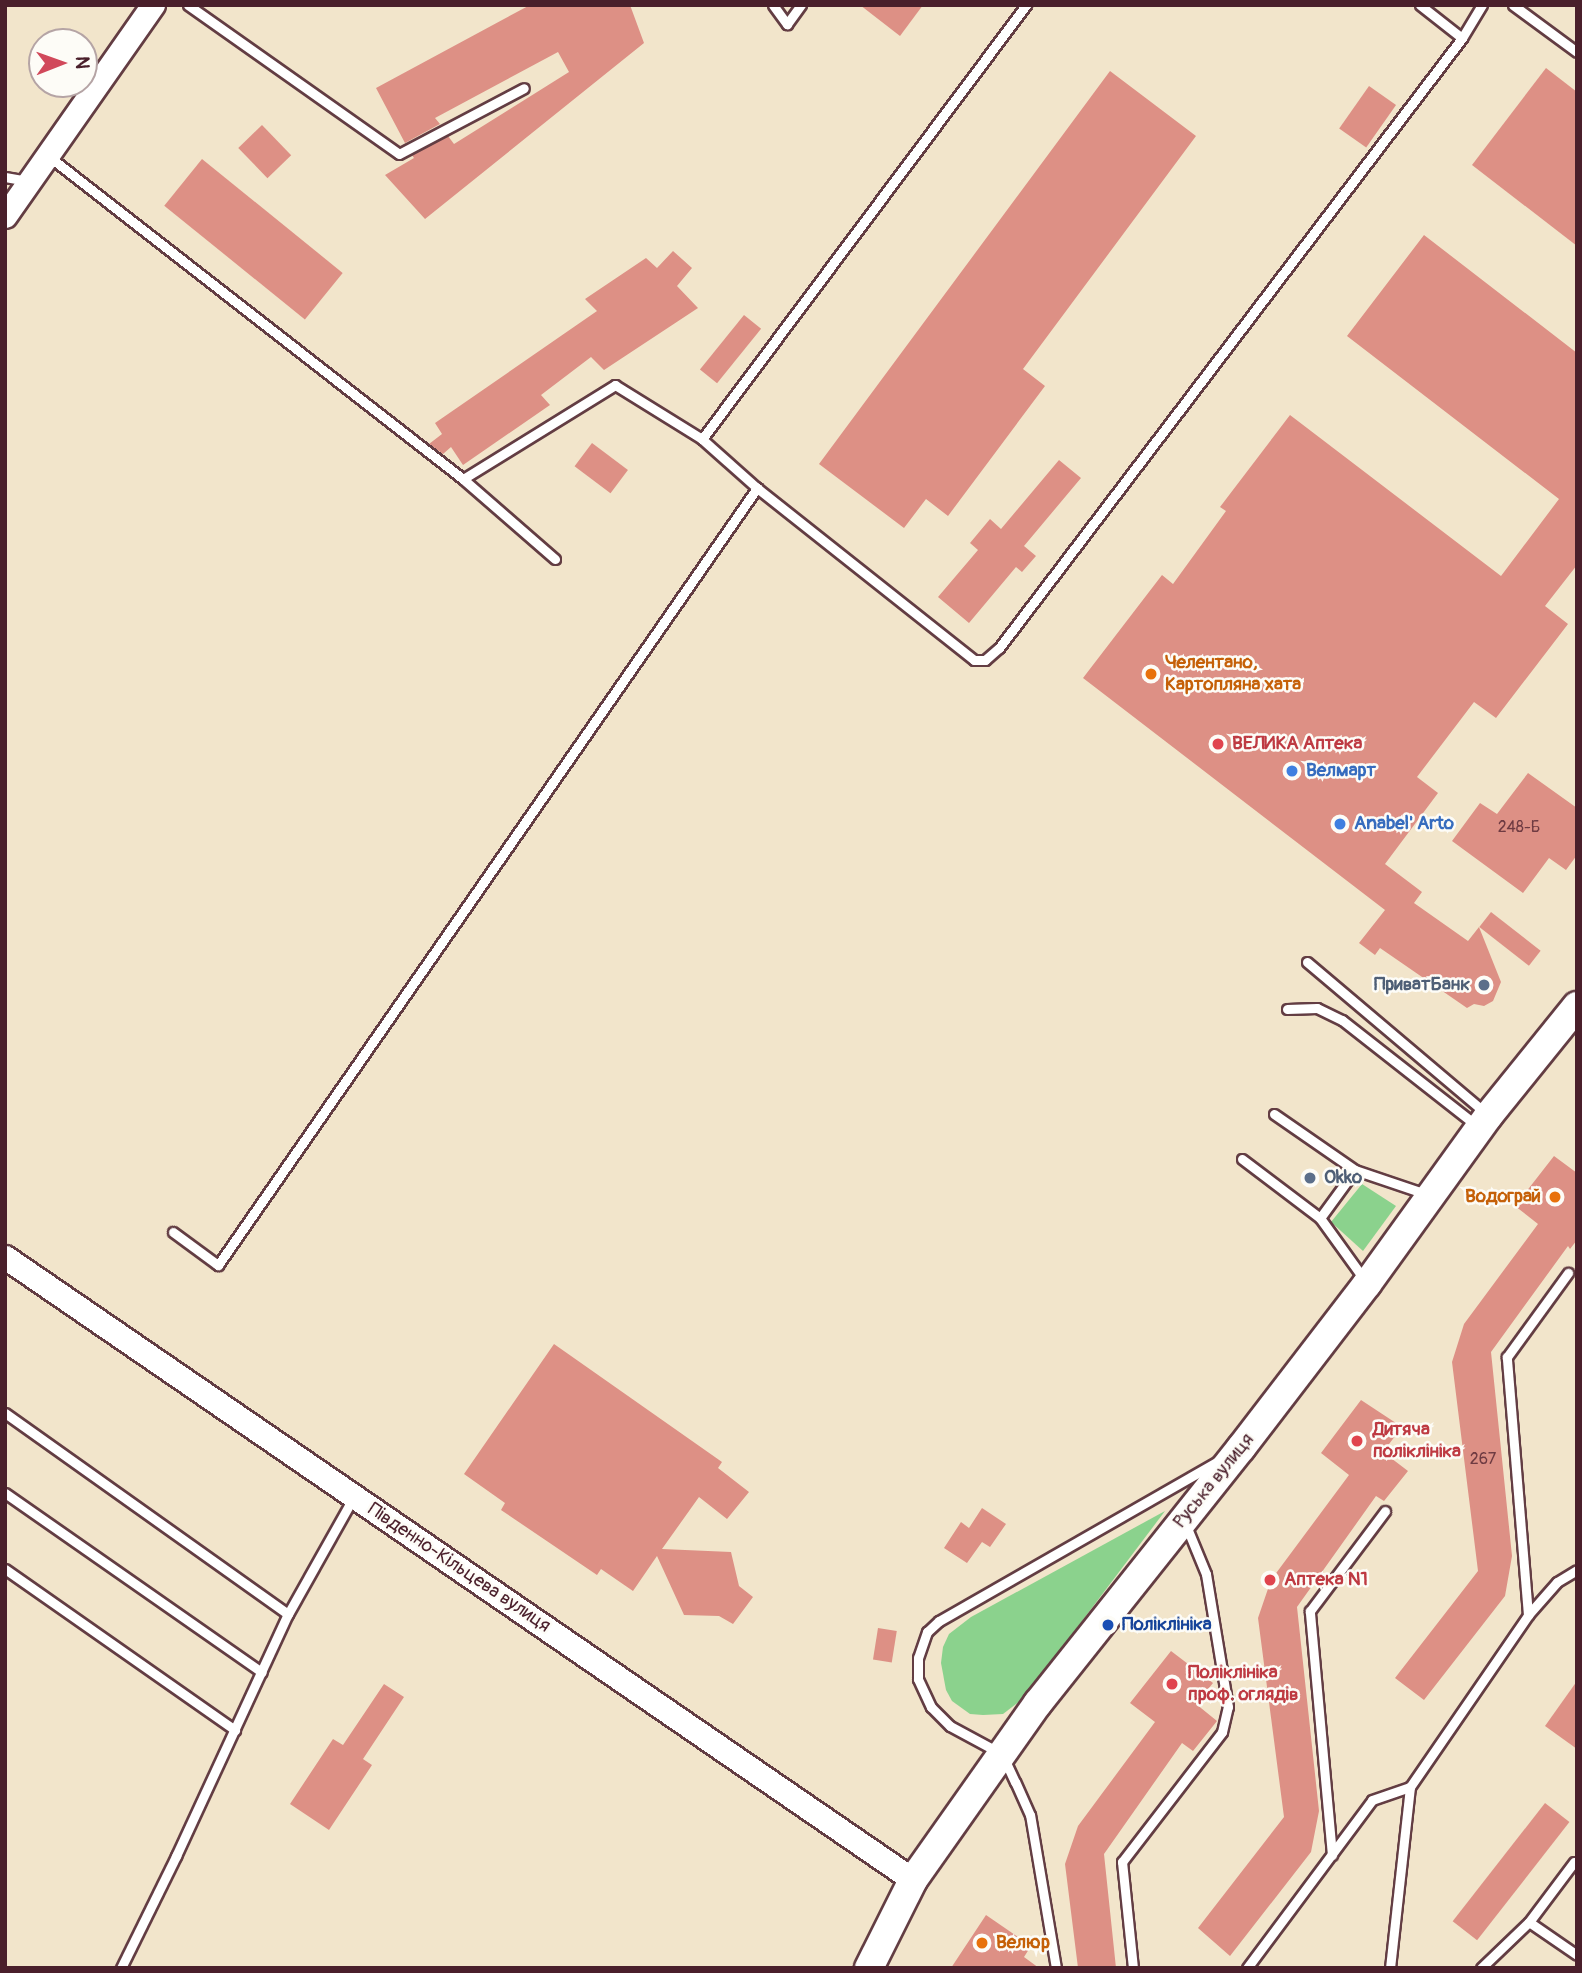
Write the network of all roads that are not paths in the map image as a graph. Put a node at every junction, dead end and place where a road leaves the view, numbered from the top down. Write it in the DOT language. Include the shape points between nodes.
graph roads {
  1 [pos="153,5"];
  2 [pos="188,5"];
  3 [pos="773,5"];
  4 [pos="801,5"];
  5 [pos="1026,5"];
  6 [pos="1420,5"];
  7 [pos="1482,5"];
  8 [pos="1513,5"];
  9 [pos="1462,38"];
  10 [pos="1577,52"];
  11 [pos="524,88"];
  12 [pos="47,155"];
  13 [pos="5,177"];
  14 [pos="29,181"];
  15 [pos="5,216"];
  16 [pos="702,439"];
  17 [pos="463,480"];
  18 [pos="757,488"];
  19 [pos="555,559"];
  20 [pos="1307,962"];
  21 [pos="1577,1006"];
  22 [pos="1287,1009"];
  23 [pos="1274,1114"];
  24 [pos="1484,1121"];
  25 [pos="1241,1159"];
  26 [pos="1355,1170"];
  27 [pos="1432,1196"];
  28 [pos="1320,1218"];
  29 [pos="173,1232"];
  30 [pos="5,1256"];
  31 [pos="1568,1273"];
  32 [pos="1367,1284"];
  33 [pos="5,1413"];
  34 [pos="1241,1448"];
  35 [pos="5,1493"];
  36 [pos="354,1496"];
  37 [pos="1385,1511"];
  38 [pos="1183,1519"];
  39 [pos="5,1569"];
  40 [pos="1577,1570"];
  41 [pos="288,1614"];
  42 [pos="1528,1615"];
  43 [pos="262,1672"];
  44 [pos="235,1731"];
  45 [pos="1002,1754"];
  46 [pos="1410,1787"];
  47 [pos="1332,1856"];
  48 [pos="1574,1862"];
  49 [pos="913,1880"];
  50 [pos="1529,1922"];
  51 [pos="1577,1955"];
  52 [pos="121,1968"];
  53 [pos="869,1968"];
  54 [pos="1056,1968"];
  55 [pos="1133,1968"];
  56 [pos="1247,1968"];
  57 [pos="1390,1968"];
  58 [pos="1481,1968"];
  1 -- 12 [label="street"];
  2 -- 11 [label="lane" via="399,154"];
  3 -- 4 [label="lane" via="787,24"];
  5 -- 16 [label="lane"];
  6 -- 9 [label="lane"];
  7 -- 9 [label="lane"];
  8 -- 10 [label="lane"];
  9 -- 18 [label="lane" via="999,648 985,660 974,660"];
  12 -- 14 [label="street"];
  12 -- 17 [label="lane"];
  13 -- 14 [label="lane"];
  14 -- 15 [label="street"];
  16 -- 17 [label="lane" via="615,385"];
  16 -- 18 [label="lane"];
  17 -- 19 [label="lane"];
  18 -- 29 [label="lane" via="218,1265"];
  20 -- 24 [label="lane"];
  21 -- 24 [label="main road, Руська вулиця"];
  22 -- 24 [label="lane" via="1317,1008 1342,1020"];
  23 -- 26 [label="lane"];
  24 -- 27 [label="main road, Руська вулиця"];
  25 -- 28 [label="lane"];
  26 -- 27 [label="lane"];
  26 -- 28 [label="lane"];
  27 -- 32 [label="main road, Руська вулиця"];
  28 -- 32 [label="lane"];
  30 -- 36 [label="street, Південно-Кільцева вулиця"];
  31 -- 42 [label="lane" via="1507,1357"];
  32 -- 34 [label="main road, Руська вулиця"];
  33 -- 41 [label="lane"];
  34 -- 38 [label="main road, Руська вулиця"];
  34 -- 45 [label="lane" via="969,1602 927,1632 918,1658 918,1679 931,1707 950,1726"];
  35 -- 43 [label="lane"];
  36 -- 41 [label="lane"];
  36 -- 49 [label="street, Південно-Кільцева вулиця"];
  37 -- 47 [label="lane" via="1310,1611"];
  38 -- 45 [label="main road, Руська вулиця"];
  38 -- 55 [label="lane" via="1206,1574 1228,1707 1222,1732 1122,1862"];
  39 -- 44 [label="lane"];
  40 -- 42 [label="lane" via="1557,1582"];
  41 -- 43 [label="lane"];
  42 -- 46 [label="lane"];
  43 -- 44 [label="lane"];
  44 -- 52 [label="lane"];
  45 -- 49 [label="main road, Руська вулиця"];
  45 -- 54 [label="lane" via="1030,1815"];
  46 -- 47 [label="lane" via="1372,1800"];
  46 -- 57 [label="lane"];
  47 -- 56 [label="lane"];
  48 -- 50 [label="lane"];
  49 -- 53 [label="main road, Руська вулиця"];
  50 -- 51 [label="lane"];
  50 -- 58 [label="lane"];
}
